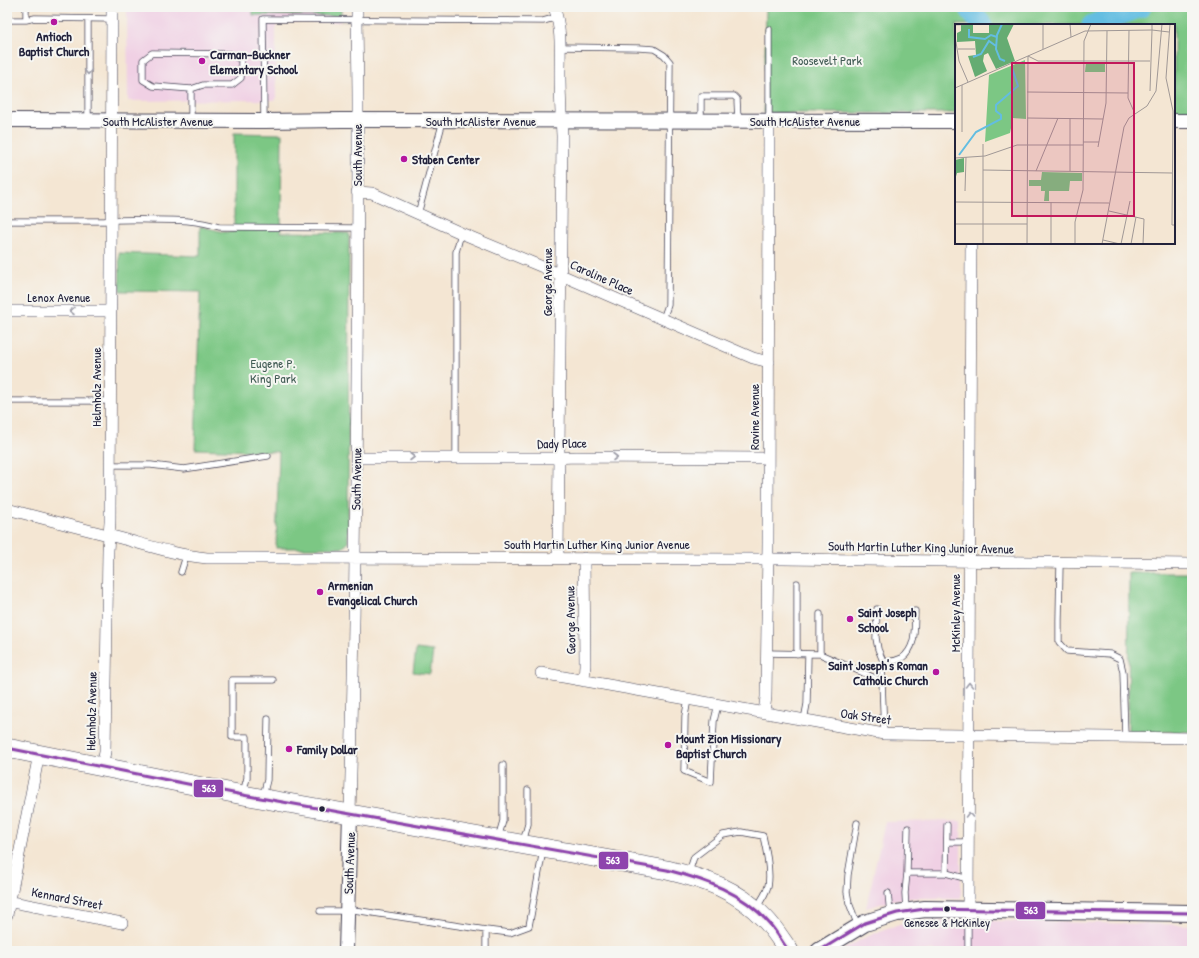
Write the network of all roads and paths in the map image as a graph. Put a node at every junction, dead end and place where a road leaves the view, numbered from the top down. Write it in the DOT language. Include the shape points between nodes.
graph roads {
  1 [pos="26,7"];
  2 [pos="112,7"];
  3 [pos="357,7"];
  4 [pos="556,12"];
  5 [pos="88,19"];
  6 [pos="112,19"];
  7 [pos="357,19"];
  8 [pos="7,20"];
  9 [pos="26,20"];
  10 [pos="769,29"];
  11 [pos="560,47"];
  12 [pos="191,88"];
  13 [pos="7,120"];
  14 [pos="88,120"];
  15 [pos="358,120"];
  16 [pos="112,121"];
  17 [pos="191,121"];
  18 [pos="264,121"];
  19 [pos="443,121"];
  20 [pos="561,121"];
  21 [pos="669,121"];
  22 [pos="701,121"];
  23 [pos="738,121"];
  24 [pos="769,121"];
  25 [pos="955,121"];
  26 [pos="1175,121"];
  27 [pos="1192,121"];
  28 [pos="357,192"];
  29 [pos="418,214"];
  30 [pos="7,220"];
  31 [pos="111,220"];
  32 [pos="357,228"];
  33 [pos="461,233"];
  34 [pos="971,244"];
  35 [pos="561,275"];
  36 [pos="7,311"];
  37 [pos="111,311"];
  38 [pos="663,319"];
  39 [pos="769,362"];
  40 [pos="7,401"];
  41 [pos="110,401"];
  42 [pos="268,456"];
  43 [pos="456,457"];
  44 [pos="356,458"];
  45 [pos="559,458"];
  46 [pos="768,458"];
  47 [pos="110,465"];
  48 [pos="7,510"];
  49 [pos="109,536"];
  50 [pos="186,556"];
  51 [pos="355,558"];
  52 [pos="558,558"];
  53 [pos="584,558"];
  54 [pos="767,559"];
  55 [pos="970,561"];
  56 [pos="1060,563"];
  57 [pos="1192,564"];
  58 [pos="181,572"];
  59 [pos="797,584"];
  60 [pos="877,609"];
  61 [pos="915,611"];
  62 [pos="820,614"];
  63 [pos="766,653"];
  64 [pos="798,654"];
  65 [pos="808,654"];
  66 [pos="820,654"];
  67 [pos="883,661"];
  68 [pos="541,673"];
  69 [pos="273,680"];
  70 [pos="584,681"];
  71 [pos="882,681"];
  72 [pos="688,699"];
  73 [pos="718,704"];
  74 [pos="764,712"];
  75 [pos="268,719"];
  76 [pos="804,720"];
  77 [pos="884,734"];
  78 [pos="969,735"];
  79 [pos="1125,737"];
  80 [pos="1192,738"];
  81 [pos="7,748"];
  82 [pos="39,754"];
  83 [pos="503,765"];
  84 [pos="102,767"];
  85 [pos="528,790"];
  86 [pos="243,795"];
  87 [pos="263,799"];
  88 [pos="350,814"];
  89 [pos="857,823"];
  90 [pos="947,825"];
  91 [pos="908,828"];
  92 [pos="498,840"];
  93 [pos="947,842"];
  94 [pos="968,842"];
  95 [pos="522,844"];
  96 [pos="544,848"];
  97 [pos="907,873"];
  98 [pos="946,873"];
  99 [pos="688,875"];
  100 [pos="968,880"];
  101 [pos="888,893"];
  102 [pos="8,902"];
  103 [pos="755,909"];
  104 [pos="347,910"];
  105 [pos="968,910"];
  106 [pos="320,911"];
  107 [pos="906,912"];
  108 [pos="1192,913"];
  109 [pos="7,915"];
  110 [pos="890,915"];
  111 [pos="122,923"];
  112 [pos="858,926"];
  113 [pos="486,930"];
  114 [pos="346,951"];
  115 [pos="486,951"];
  116 [pos="788,951"];
  117 [pos="819,951"];
  118 [pos="968,951"];
  1 -- 9 [label="lane"];
  2 -- 6 [label="street, Helmholz Avenue"];
  3 -- 7 [label="street, South Avenue"];
  4 -- 7 [label="lane" via="542,21"];
  4 -- 11 [label="street, George Avenue"];
  5 -- 6 [label="lane"];
  5 -- 9 [label="lane"];
  5 -- 14 [label="lane, one-way"];
  6 -- 16 [label="street, Helmholz Avenue"];
  7 -- 15 [label="street, South Avenue"];
  7 -- 18 [label="lane" via="264,19"];
  8 -- 9 [label="lane"];
  10 -- 24 [label="lane"];
  11 -- 20 [label="street, George Avenue"];
  11 -- 21 [label="lane" via="646,48 664,55 670,66"];
  12 -- 12 [label="lane" via="203,85 232,85 240,78 240,60 231,54 160,53 152,53 143,60 143,80 152,86"];
  12 -- 17 [label="lane"];
  13 -- 14 [label="street, South McAlister Avenue"];
  14 -- 16 [label="street, South McAlister Avenue"];
  15 -- 18 [label="street, South McAlister Avenue"];
  15 -- 19 [label="street, South McAlister Avenue"];
  15 -- 28 [label="street, South Avenue"];
  16 -- 17 [label="street, South McAlister Avenue"];
  16 -- 31 [label="street, Helmholz Avenue"];
  17 -- 18 [label="street, South McAlister Avenue"];
  19 -- 20 [label="street, South McAlister Avenue"];
  19 -- 29 [label="lane"];
  20 -- 21 [label="street, South McAlister Avenue"];
  20 -- 35 [label="street, George Avenue"];
  21 -- 22 [label="street, South McAlister Avenue"];
  21 -- 38 [label="lane" via="668,305"];
  22 -- 23 [label="street, South McAlister Avenue"];
  22 -- 23 [label="lane" via="702,96 734,96 737,99"];
  23 -- 24 [label="street, South McAlister Avenue"];
  24 -- 25 [label="street, South McAlister Avenue"];
  24 -- 39 [label="street, Ravine Avenue"];
  26 -- 27 [label="street"];
  28 -- 29 [label="street, Caroline Place" via="372,193"];
  28 -- 32 [label="street, South Avenue"];
  29 -- 33 [label="street, Caroline Place"];
  30 -- 31 [label="lane"];
  31 -- 32 [label="lane" via="183,220 220,226"];
  31 -- 37 [label="street, Helmholz Avenue"];
  32 -- 44 [label="street, South Avenue"];
  33 -- 35 [label="street, Caroline Place"];
  33 -- 43 [label="lane" via="456,252"];
  34 -- 55 [label="street, McKinley Avenue"];
  35 -- 38 [label="street, Caroline Place"];
  35 -- 45 [label="street, George Avenue"];
  37 -- 36 [label="street, Lenox Avenue, one-way"];
  37 -- 41 [label="street, Helmholz Avenue"];
  38 -- 39 [label="street, Caroline Place" via="753,358"];
  39 -- 46 [label="street, Ravine Avenue"];
  40 -- 41 [label="lane"];
  41 -- 47 [label="street, Helmholz Avenue"];
  42 -- 47 [label="lane" via="184,469 151,465"];
  44 -- 43 [label="street, Dady Place, one-way"];
  43 -- 45 [label="street, Dady Place"];
  44 -- 51 [label="street, South Avenue"];
  45 -- 46 [label="street, Dady Place, one-way"];
  45 -- 52 [label="street, George Avenue"];
  46 -- 54 [label="street, Ravine Avenue"];
  47 -- 49 [label="street, Helmholz Avenue"];
  48 -- 49 [label="street, South Martin Luther King Junior Avenue"];
  49 -- 50 [label="street, South Martin Luther King Junior Avenue"];
  49 -- 84 [label="street, Helmholz Avenue" via="110,628 105,752"];
  50 -- 51 [label="street, South Martin Luther King Junior Avenue" via="233,559"];
  50 -- 58 [label="lane"];
  51 -- 52 [label="street, South Martin Luther King Junior Avenue"];
  51 -- 88 [label="street, South Avenue"];
  52 -- 53 [label="street, South Martin Luther King Junior Avenue"];
  53 -- 54 [label="street, South Martin Luther King Junior Avenue"];
  53 -- 70 [label="street, George Avenue"];
  54 -- 55 [label="street, South Martin Luther King Junior Avenue"];
  54 -- 63 [label="street, Ravine Avenue"];
  55 -- 56 [label="street, South Martin Luther King Junior Avenue"];
  78 -- 55 [label="street, McKinley Avenue, one-way"];
  56 -- 57 [label="street, South Martin Luther King Junior Avenue"];
  56 -- 79 [label="lane" via="1059,642 1067,651 1110,654 1120,659 1123,672"];
  59 -- 64 [label="lane"];
  60 -- 67 [label="lane" via="876,638"];
  61 -- 67 [label="lane" via="914,642 908,653 899,659"];
  62 -- 66 [label="lane"];
  63 -- 64 [label="lane"];
  63 -- 74 [label="street, Ravine Avenue"];
  64 -- 65 [label="lane"];
  65 -- 66 [label="lane"];
  65 -- 76 [label="lane" via="807,704"];
  66 -- 71 [label="lane"];
  67 -- 71 [label="lane"];
  68 -- 70 [label="street, Oak Street"];
  69 -- 86 [label="lane" via="232,680 232,737 247,737 247,778"];
  70 -- 72 [label="street, Oak Street"];
  71 -- 77 [label="lane"];
  72 -- 73 [label="street, Oak Street"];
  72 -- 73 [label="lane" via="685,716 684,771 711,782 714,721"];
  73 -- 74 [label="street, Oak Street"];
  74 -- 76 [label="street, Oak Street"];
  75 -- 87 [label="lane" via="267,780"];
  76 -- 77 [label="street, Oak Street"];
  77 -- 78 [label="street, Oak Street"];
  78 -- 79 [label="street, Oak Street"];
  94 -- 78 [label="street, McKinley Avenue, one-way"];
  79 -- 80 [label="street, Oak Street"];
  81 -- 82 [label="highway"];
  82 -- 84 [label="highway"];
  82 -- 102 [label="street"];
  83 -- 92 [label="lane" via="503,821"];
  84 -- 86 [label="highway"];
  85 -- 95 [label="lane" via="528,824"];
  86 -- 87 [label="highway"];
  87 -- 88 [label="highway"];
  88 -- 92 [label="highway"];
  88 -- 104 [label="street, South Avenue"];
  89 -- 112 [label="lane" via="847,892"];
  90 -- 93 [label="lane"];
  91 -- 97 [label="lane"];
  92 -- 95 [label="highway"];
  93 -- 94 [label="lane"];
  93 -- 98 [label="lane"];
  94 -- 100 [label="street, McKinley Avenue"];
  95 -- 96 [label="highway"];
  96 -- 99 [label="highway"];
  96 -- 113 [label="lane" via="529,926 510,933"];
  97 -- 98 [label="lane"];
  97 -- 107 [label="lane"];
  98 -- 100 [label="lane"];
  99 -- 103 [label="highway" via="733,892"];
  99 -- 103 [label="lane" via="694,857 723,835 741,832 763,836 768,864 768,885"];
  100 -- 105 [label="street, McKinley Avenue"];
  101 -- 110 [label="lane"];
  102 -- 109 [label="street"];
  102 -- 111 [label="street, Kennard Street"];
  103 -- 116 [label="highway"];
  104 -- 106 [label="lane"];
  104 -- 113 [label="lane"];
  104 -- 114 [label="street, South Avenue"];
  105 -- 107 [label="main road" via="925,909"];
  105 -- 108 [label="main road"];
  105 -- 118 [label="lane"];
  107 -- 110 [label="main road"];
  110 -- 112 [label="main road"];
  112 -- 117 [label="main road"];
  113 -- 115 [label="lane"];
}
